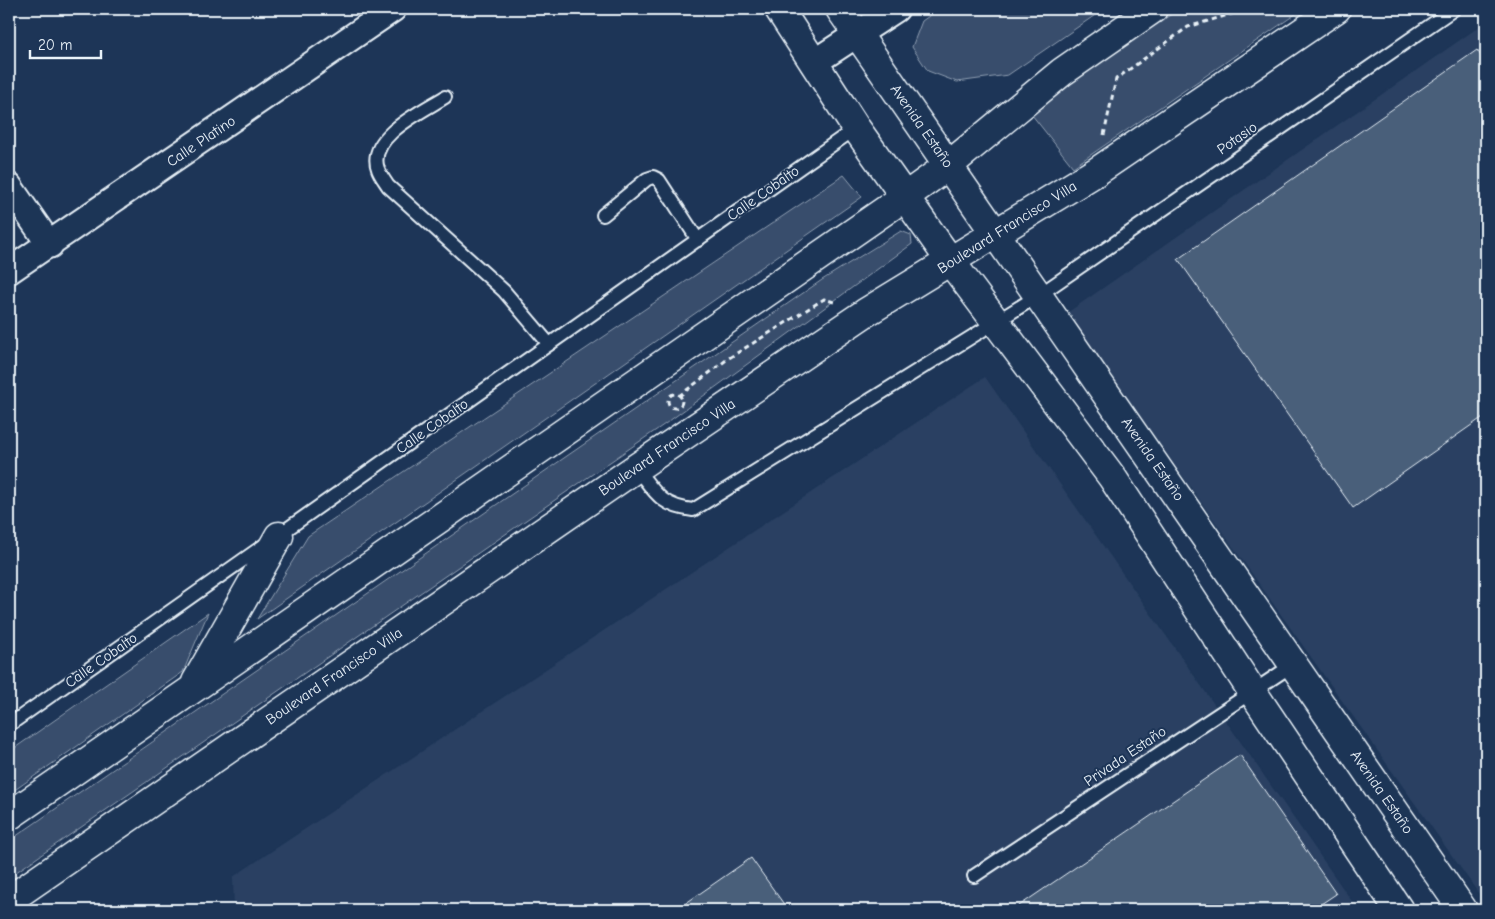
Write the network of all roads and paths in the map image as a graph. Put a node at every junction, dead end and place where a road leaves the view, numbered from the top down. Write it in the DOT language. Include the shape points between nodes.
graph roads {
  1 [pos="393,9"];
  2 [pos="779,9"];
  3 [pos="840,9"];
  4 [pos="896,9"];
  5 [pos="1153,9"];
  6 [pos="1248,9"];
  7 [pos="1336,9"];
  8 [pos="1454,9"];
  9 [pos="858,35"];
  10 [pos="814,63"];
  11 [pos="445,97"];
  12 [pos="856,128"];
  13 [pos="949,165"];
  14 [pos="1096,172"];
  15 [pos="9,186"];
  16 [pos="906,196"];
  17 [pos="603,215"];
  18 [pos="995,234"];
  19 [pos="698,240"];
  20 [pos="50,245"];
  21 [pos="952,262"];
  22 [pos="9,271"];
  23 [pos="1039,294"];
  24 [pos="865,314"];
  25 [pos="996,322"];
  26 [pos="549,344"];
  27 [pos="679,396"];
  28 [pos="1148,452"];
  29 [pos="636,468"];
  30 [pos="1112,477"];
  31 [pos="279,536"];
  32 [pos="1294,664"];
  33 [pos="192,689"];
  34 [pos="1252,691"];
  35 [pos="9,725"];
  36 [pos="9,816"];
  37 [pos="974,876"];
  38 [pos="9,900"];
  39 [pos="1399,910"];
  40 [pos="1463,910"];
  1 -- 20 [label="street, Calle Platino"];
  2 -- 10 [label="main road"];
  3 -- 9 [label="main road, Avenida Estaño"];
  4 -- 9 [label="street"];
  5 -- 13 [label="main road" via="1062,72"];
  6 -- 14 [label="path" via="1188,27 1116,79"];
  7 -- 14 [label="main road, Boulevard Francisco Villa"];
  8 -- 23 [label="lane, Potasio"];
  9 -- 10 [label="street"];
  9 -- 13 [label="main road, Avenida Estaño"];
  10 -- 12 [label="main road"];
  11 -- 26 [label="lane" via="390,132 378,149 377,168 388,186 504,291"];
  12 -- 16 [label="main road"];
  12 -- 19 [label="lane, Calle Cobalto"];
  13 -- 16 [label="main road"];
  13 -- 18 [label="main road, Avenida Estaño"];
  14 -- 18 [label="main road, Boulevard Francisco Villa"];
  15 -- 20 [label="street"];
  16 -- 21 [label="main road"];
  16 -- 33 [label="main road"];
  17 -- 19 [label="lane" via="653,177 659,180"];
  18 -- 21 [label="main road, Boulevard Francisco Villa"];
  18 -- 23 [label="main road, Avenida Estaño"];
  19 -- 26 [label="lane, Calle Cobalto"];
  20 -- 22 [label="street, Calle Platino"];
  21 -- 24 [label="main road, Boulevard Francisco Villa"];
  21 -- 25 [label="main road"];
  23 -- 25 [label="lane, Potasio"];
  23 -- 28 [label="main road, Avenida Estaño"];
  24 -- 27 [label="path" via="824,299 729,358"];
  24 -- 29 [label="main road, Boulevard Francisco Villa"];
  25 -- 29 [label="lane, Potasio" via="693,510 676,508 661,500"];
  25 -- 30 [label="main road"];
  26 -- 31 [label="lane, Calle Cobalto"];
  27 -- 27 [label="path" via="672,395 668,404 680,406"];
  28 -- 30 [label="main road"];
  28 -- 32 [label="main road, Avenida Estaño"];
  29 -- 38 [label="main road, Boulevard Francisco Villa"];
  30 -- 34 [label="main road"];
  31 -- 33 [label="main road"];
  31 -- 35 [label="lane, Calle Cobalto"];
  32 -- 34 [label="lane, Privada Estaño"];
  32 -- 40 [label="main road, Avenida Estaño"];
  33 -- 36 [label="main road"];
  34 -- 37 [label="lane, Privada Estaño"];
  34 -- 39 [label="main road"];
}
